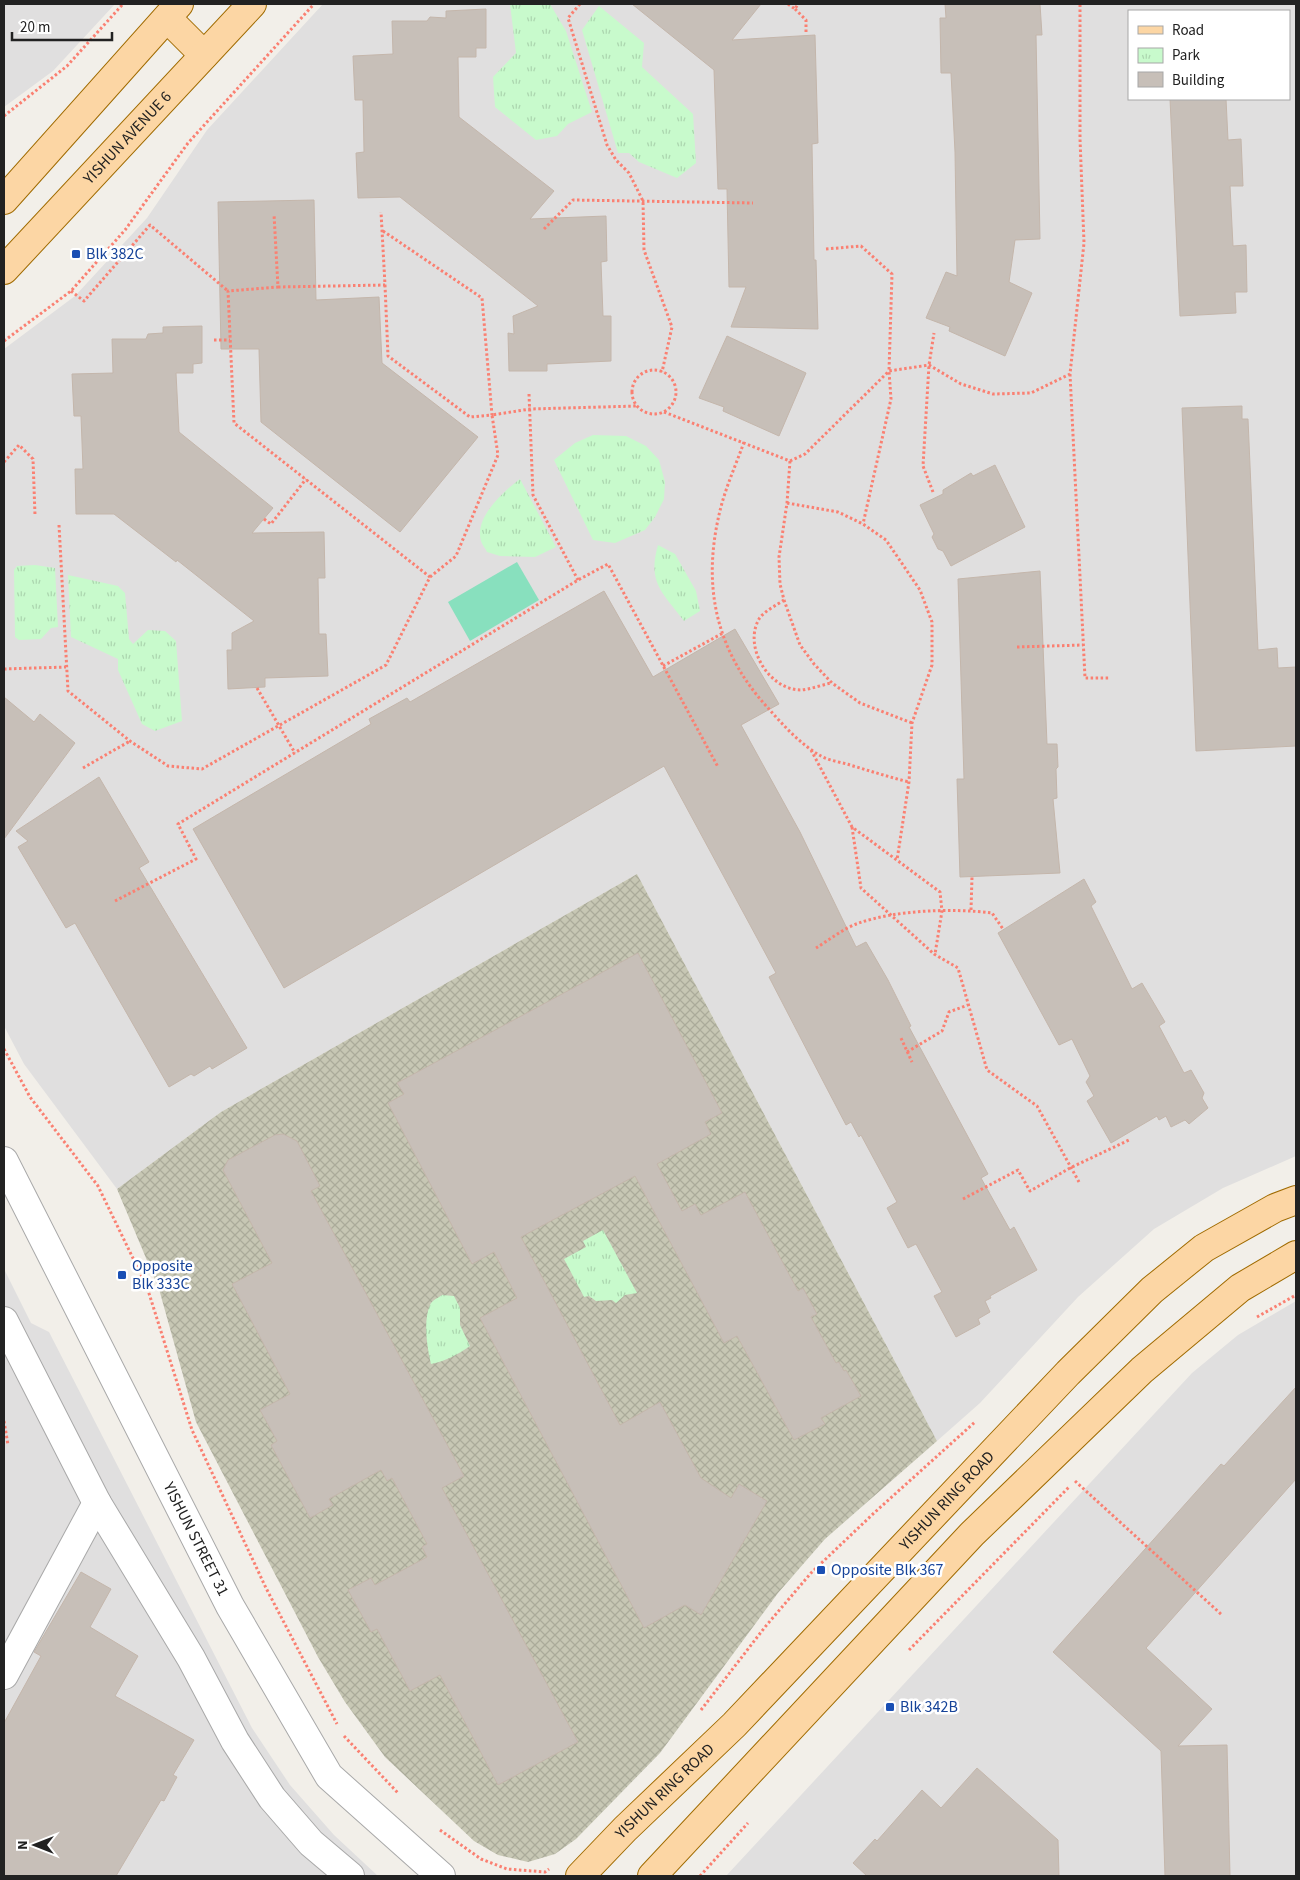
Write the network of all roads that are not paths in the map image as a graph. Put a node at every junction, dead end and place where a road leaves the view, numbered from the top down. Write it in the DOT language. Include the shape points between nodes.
graph roads {
  1 [pos="252,4"];
  2 [pos="173,11"];
  3 [pos="204,55"];
  4 [pos="4,200"];
  5 [pos="4,270"];
  6 [pos="4,1161"];
  7 [pos="1296,1200"];
  8 [pos="1296,1255"];
  9 [pos="4,1321"];
  10 [pos="97,1503"];
  11 [pos="4,1675"];
  12 [pos="350,1876"];
  13 [pos="441,1876"];
  14 [pos="580,1876"];
  15 [pos="652,1876"];
  1 -- 3 [label="main road, YISHUN AVENUE 6"];
  2 -- 3 [label="main road"];
  2 -- 4 [label="main road"];
  3 -- 5 [label="main road, YISHUN AVENUE 6"];
  6 -- 13 [label="street, YISHUN STREET 31" via="230,1606 329,1776"];
  7 -- 14 [label="main road, YISHUN RING ROAD" via="1275,1208 1204,1248 1152,1290 1068,1372 734,1725"];
  8 -- 15 [label="main road" via="1240,1288 1142,1370 972,1534"];
  9 -- 10 [label="street"];
  10 -- 11 [label="street"];
  10 -- 12 [label="street" via="191,1658 235,1741 272,1798 311,1843"];
}
